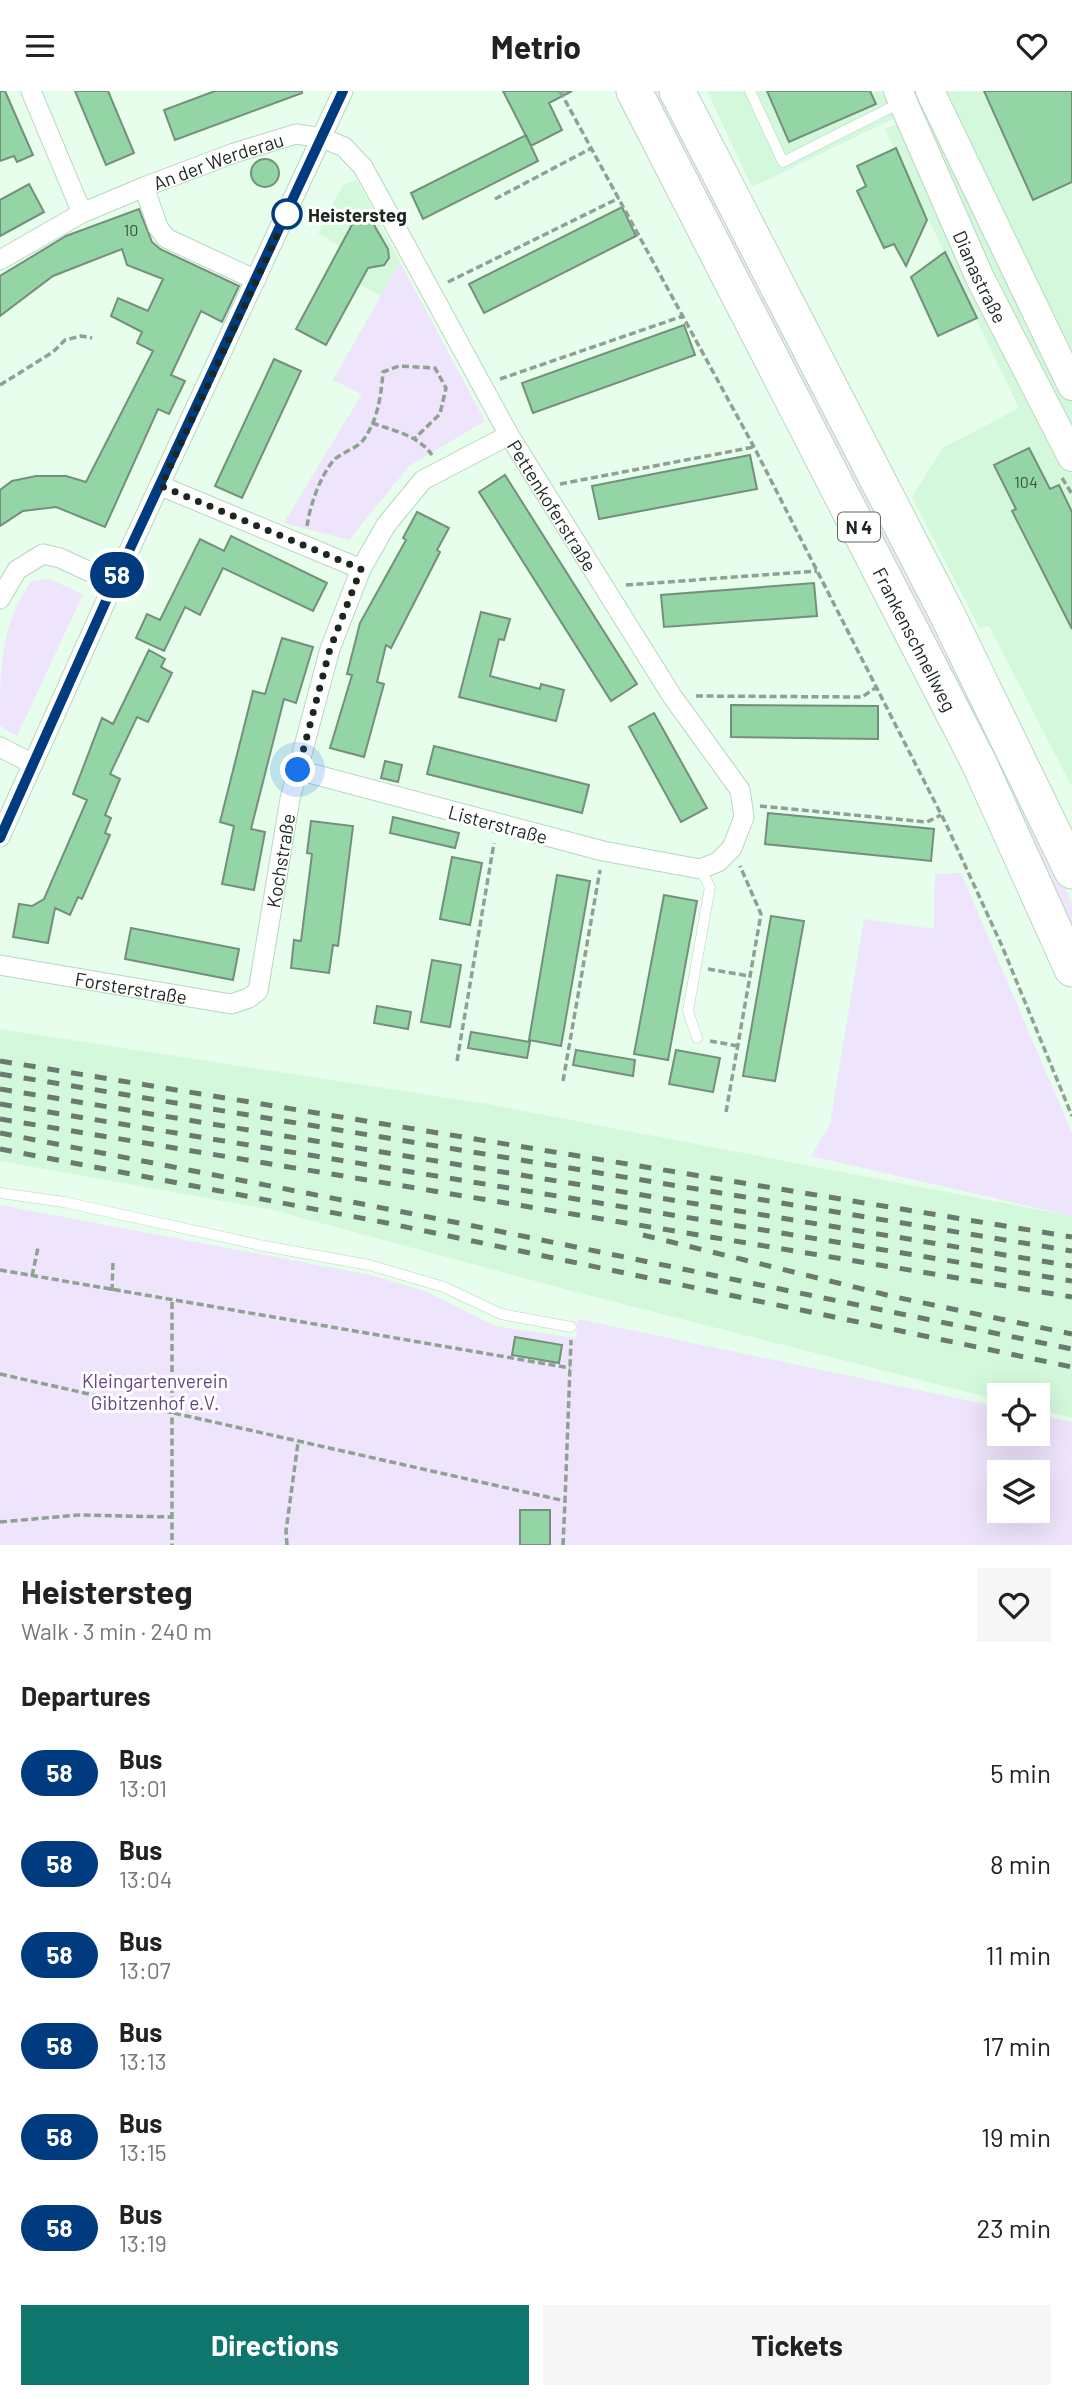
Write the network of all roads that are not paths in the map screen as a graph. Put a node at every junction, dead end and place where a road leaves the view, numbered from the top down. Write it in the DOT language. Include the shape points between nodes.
graph roads {
  1 [pos="31,91"];
  2 [pos="344,91"];
  3 [pos="634,91"];
  4 [pos="677,91"];
  5 [pos="750,91"];
  6 [pos="930,91"];
  7 [pos="900,96"];
  8 [pos="322,138"];
  9 [pos="144,187"];
  10 [pos="82,213"];
  11 [pos="0,260"];
  12 [pos="256,280"];
  13 [pos="1072,386"];
  14 [pos="1062,416"];
  15 [pos="509,435"];
  16 [pos="1072,457"];
  17 [pos="161,486"];
  18 [pos="361,569"];
  19 [pos="114,583"];
  20 [pos="0,599"];
  21 [pos="0,747"];
  22 [pos="33,764"];
  23 [pos="298,770"];
  24 [pos="0,838"];
  25 [pos="700,869"];
  26 [pos="1072,871"];
  27 [pos="0,965"];
  28 [pos="1072,969"];
  29 [pos="258,991"];
  30 [pos="697,1038"];
  31 [pos="0,1193"];
  32 [pos="572,1328"];
  1 -- 10 [label="street"];
  2 -- 8 [label="street"];
  3 -- 28 [label="highway, Frankenschnellweg / N 4" via="979,763"];
  4 -- 26 [label="highway, Frankenschnellweg / N 4" via="946,612"];
  5 -- 7 [label="lane" via="783,162"];
  6 -- 13 [label="main road, Dianastraße"];
  7 -- 14 [label="main road, Dianastraße" via="980,278"];
  8 -- 9 [label="street, An der Werderau" via="296,134"];
  8 -- 12 [label="street"];
  8 -- 15 [label="street, Pettenkoferstraße" via="344,147 363,167"];
  9 -- 10 [label="street"];
  9 -- 12 [label="street, An der Werderau" via="166,238"];
  10 -- 11 [label="street"];
  12 -- 17 [label="street"];
  14 -- 16 [label="main road, Dianastraße"];
  15 -- 18 [label="street, Kochstraße" via="423,480 386,525"];
  15 -- 25 [label="street, Pettenkoferstraße" via="672,696 740,790 744,817 732,848 718,862"];
  17 -- 18 [label="street"];
  17 -- 19 [label="street"];
  18 -- 23 [label="street, Kochstraße" via="330,649"];
  19 -- 20 [label="street" via="43,554 17,570"];
  19 -- 22 [label="street"];
  21 -- 22 [label="street"];
  22 -- 24 [label="street"];
  23 -- 25 [label="street, Listerstraße" via="603,851"];
  23 -- 29 [label="street, Kochstraße" via="289,799"];
  25 -- 30 [label="lane" via="710,887 688,1011"];
  27 -- 29 [label="street, Forsterstraße" via="231,1004"];
  31 -- 32 [label="lane" via="369,1265 444,1287 501,1314"];
}
